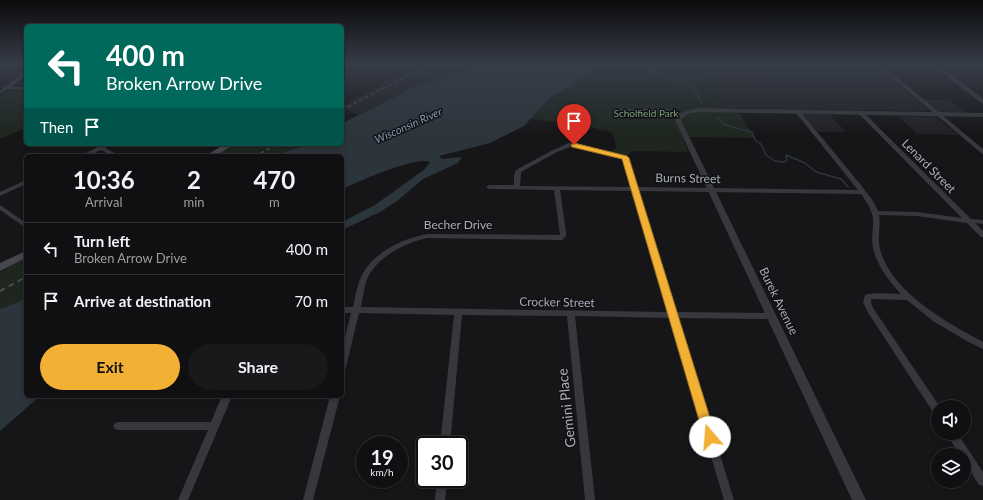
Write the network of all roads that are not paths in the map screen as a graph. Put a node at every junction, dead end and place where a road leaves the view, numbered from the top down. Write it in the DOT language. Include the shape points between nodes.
graph roads {
  1 [pos="906,87"];
  2 [pos="964,87"];
  3 [pos="3,88"];
  4 [pos="24,88"];
  5 [pos="0,93"];
  6 [pos="983,102"];
  7 [pos="616,111"];
  8 [pos="798,112"];
  9 [pos="860,113"];
  10 [pos="937,114"];
  11 [pos="683,115"];
  12 [pos="983,115"];
  13 [pos="105,146"];
  14 [pos="228,146"];
  15 [pos="101,148"];
  16 [pos="983,152"];
  17 [pos="88,154"];
  18 [pos="113,154"];
  19 [pos="213,154"];
  20 [pos="24,183"];
  21 [pos="489,187"];
  22 [pos="517,187"];
  23 [pos="557,188"];
  24 [pos="634,188"];
  25 [pos="710,190"];
  26 [pos="863,192"];
  27 [pos="0,194"];
  28 [pos="0,207"];
  29 [pos="876,213"];
  30 [pos="969,221"];
  31 [pos="983,222"];
  32 [pos="24,225"];
  33 [pos="983,235"];
  34 [pos="24,255"];
  35 [pos="0,267"];
  36 [pos="909,297"];
  37 [pos="344,310"];
  38 [pos="357,311"];
  39 [pos="458,313"];
  40 [pos="571,314"];
  41 [pos="672,315"];
  42 [pos="771,316"];
  43 [pos="983,346"];
  44 [pos="344,360"];
  45 [pos="226,398"];
  46 [pos="334,398"];
  47 [pos="931,401"];
  48 [pos="118,426"];
  49 [pos="214,426"];
  50 [pos="446,436"];
  51 [pos="957,440"];
  52 [pos="983,481"];
  53 [pos="441,488"];
  54 [pos="183,500"];
  55 [pos="308,500"];
  56 [pos="440,500"];
  57 [pos="590,500"];
  58 [pos="729,500"];
  59 [pos="859,500"];
  1 -- 10 [label="street"];
  2 -- 6 [label="street"];
  3 -- 4 [label="street"];
  3 -- 5 [label="street"];
  7 -- 11 [label="street" via="669,110"];
  8 -- 9 [label="street"];
  8 -- 11 [label="street" via="699,110"];
  8 -- 26 [label="street"];
  9 -- 10 [label="street"];
  9 -- 30 [label="street, Lenard Street"];
  10 -- 12 [label="street"];
  10 -- 16 [label="street"];
  11 -- 25 [label="street, Burek Avenue" via="678,120 679,123"];
  13 -- 15 [label="street"];
  14 -- 19 [label="main road"];
  15 -- 17 [label="street"];
  15 -- 18 [label="street"];
  20 -- 27 [label="street"];
  21 -- 22 [label="street, Burns Street"];
  22 -- 23 [label="street, Burns Street"];
  22 -- 24 [label="street" via="518,171 562,147 578,146 625,158"];
  23 -- 24 [label="street, Burns Street"];
  23 -- 38 [label="street, Becher Drive" via="563,236 560,238 427,236 408,240 389,252 367,272"];
  24 -- 25 [label="street, Burns Street"];
  24 -- 41 [label="street"];
  25 -- 26 [label="street, Burns Street"];
  25 -- 42 [label="street, Burek Avenue"];
  26 -- 29 [label="street"];
  28 -- 32 [label="street"];
  29 -- 30 [label="street" via="920,214"];
  29 -- 36 [label="street" via="875,243 879,257 891,277"];
  30 -- 31 [label="street"];
  30 -- 33 [label="street, Lenard Street"];
  34 -- 35 [label="main road"];
  36 -- 43 [label="street" via="946,325"];
  36 -- 47 [label="street" via="873,296 868,297 867,302"];
  37 -- 38 [label="street, Crocker Street"];
  38 -- 39 [label="street, Crocker Street"];
  38 -- 44 [label="street, Becher Drive"];
  39 -- 40 [label="street, Crocker Street"];
  39 -- 50 [label="street"];
  40 -- 41 [label="street, Crocker Street"];
  40 -- 57 [label="street, Gemini Place"];
  41 -- 42 [label="street, Crocker Street"];
  41 -- 58 [label="street"];
  42 -- 59 [label="street, Burek Avenue"];
  45 -- 49 [label="street"];
  46 -- 55 [label="street"];
  48 -- 49 [label="street"];
  49 -- 54 [label="street"];
  51 -- 52 [label="street"];
  53 -- 56 [label="street"];
}
